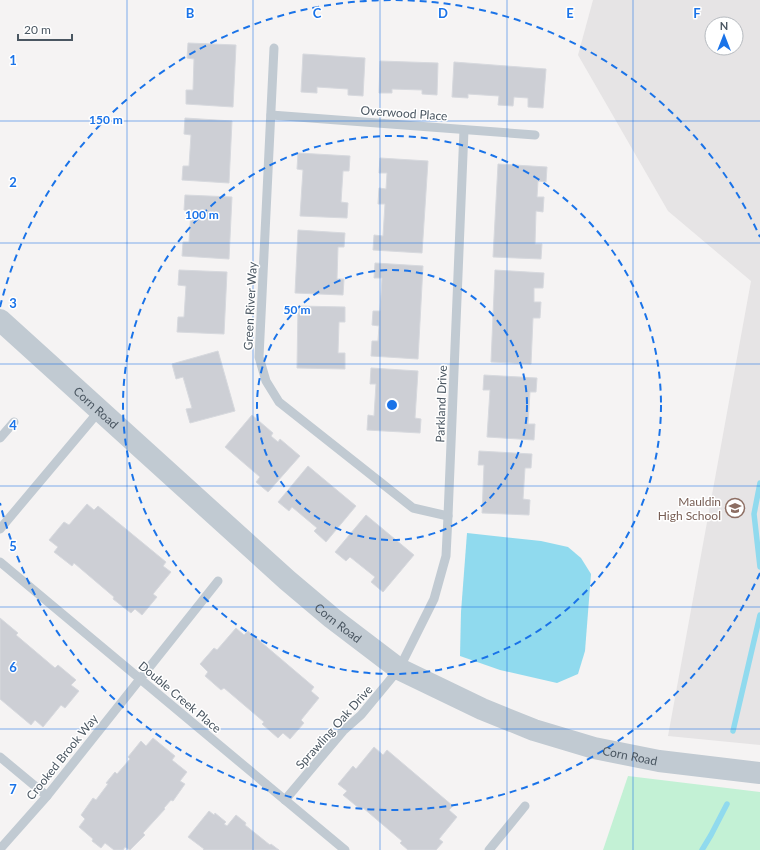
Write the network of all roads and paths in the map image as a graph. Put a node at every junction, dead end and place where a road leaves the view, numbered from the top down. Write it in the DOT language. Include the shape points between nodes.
graph roads {
  1 [pos="274,48"];
  2 [pos="272,115"];
  3 [pos="464,130"];
  4 [pos="535,135"];
  5 [pos="0,320"];
  6 [pos="100,410"];
  7 [pos="14,422"];
  8 [pos="0,438"];
  9 [pos="448,516"];
  10 [pos="0,529"];
  11 [pos="0,562"];
  12 [pos="218,581"];
  13 [pos="399,669"];
  14 [pos="140,679"];
  15 [pos="0,757"];
  16 [pos="760,773"];
  17 [pos="47,796"];
  18 [pos="285,800"];
  19 [pos="525,806"];
  20 [pos="0,849"];
  21 [pos="345,850"];
  22 [pos="489,850"];
  1 -- 2 [label="lane, Green River Way"];
  2 -- 3 [label="lane, Overwood Place"];
  2 -- 9 [label="lane, Green River Way" via="259,357 266,381 279,402 413,508"];
  3 -- 4 [label="lane, Overwood Place"];
  3 -- 9 [label="lane, Parkland Drive"];
  5 -- 6 [label="street, Corn Road"];
  6 -- 10 [label="lane"];
  6 -- 13 [label="street, Corn Road" via="281,574 332,618"];
  7 -- 8 [label="lane"];
  9 -- 13 [label="lane, Parkland Drive" via="446,556 434,599"];
  11 -- 14 [label="lane, Double Creek Place"];
  12 -- 14 [label="lane, Crooked Brook Way"];
  13 -- 16 [label="street, Corn Road" via="488,712 534,730 594,748 659,761"];
  13 -- 18 [label="lane, Sprawling Oak Drive"];
  14 -- 17 [label="lane, Crooked Brook Way"];
  14 -- 18 [label="lane, Double Creek Place"];
  15 -- 17 [label="lane"];
  17 -- 20 [label="lane, Crooked Brook Way"];
  18 -- 21 [label="lane, Double Creek Place"];
  19 -- 22 [label="lane"];
}
